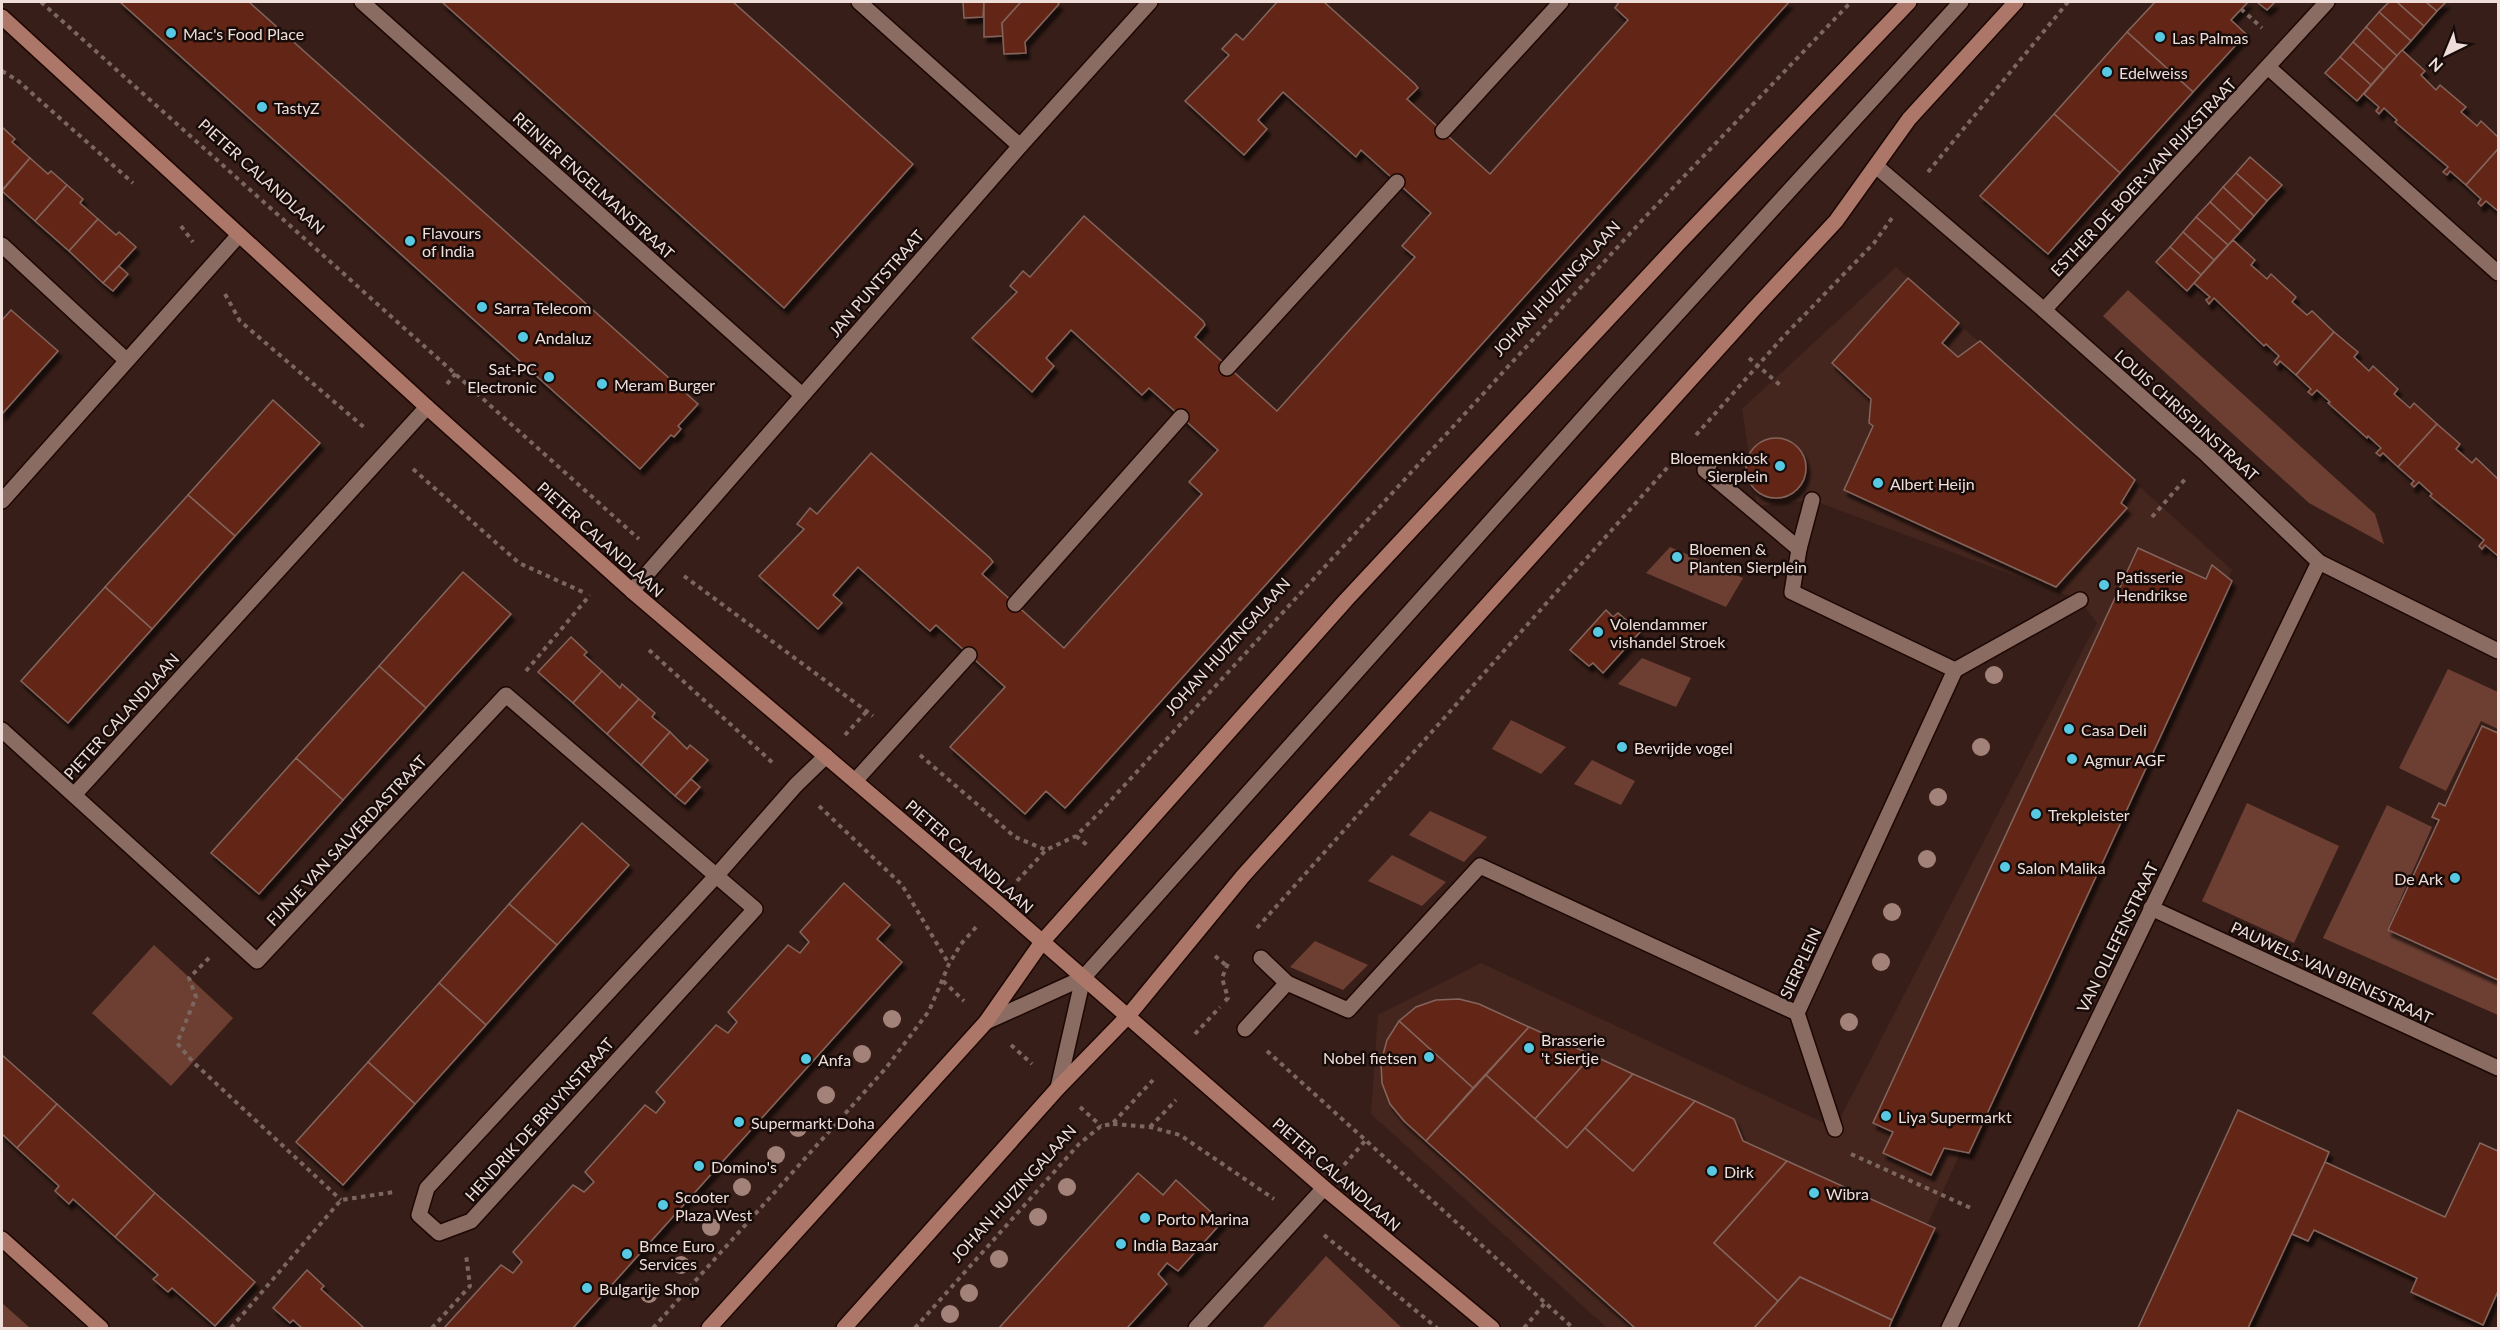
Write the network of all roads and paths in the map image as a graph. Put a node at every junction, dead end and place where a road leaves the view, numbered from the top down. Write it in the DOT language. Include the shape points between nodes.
graph roads {
  1 [pos="41,2"];
  2 [pos="362,2"];
  3 [pos="859,2"];
  4 [pos="1150,2"];
  5 [pos="1561,2"];
  6 [pos="1851,2"];
  7 [pos="1909,2"];
  8 [pos="1961,2"];
  9 [pos="2016,2"];
  10 [pos="2068,2"];
  11 [pos="2327,2"];
  12 [pos="2,17"];
  13 [pos="2268,67"];
  14 [pos="2,71"];
  15 [pos="1443,131"];
  16 [pos="1020,146"];
  17 [pos="1876,166"];
  18 [pos="1397,182"];
  19 [pos="139,188"];
  20 [pos="1909,194"];
  21 [pos="173,219"];
  22 [pos="238,236"];
  23 [pos="2,245"];
  24 [pos="211,268"];
  25 [pos="2499,273"];
  26 [pos="2044,310"];
  27 [pos="126,360"];
  28 [pos="1227,368"];
  29 [pos="802,395"];
  30 [pos="427,407"];
  31 [pos="1181,417"];
  32 [pos="1691,441"];
  33 [pos="389,449"];
  34 [pos="2207,455"];
  35 [pos="1676,458"];
  36 [pos="1710,463"];
  37 [pos="1812,500"];
  38 [pos="2,501"];
  39 [pos="2152,517"];
  40 [pos="1799,549"];
  41 [pos="660,559"];
  42 [pos="2319,562"];
  43 [pos="632,591"];
  44 [pos="590,595"];
  45 [pos="2080,600"];
  46 [pos="597,603"];
  47 [pos="1015,604"];
  48 [pos="648,649"];
  49 [pos="2499,651"];
  50 [pos="969,655"];
  51 [pos="1955,670"];
  52 [pos="506,695"];
  53 [pos="2,730"];
  54 [pos="897,735"];
  55 [pos="826,756"];
  56 [pos="855,781"];
  57 [pos="796,785"];
  58 [pos="74,795"];
  59 [pos="1046,850"];
  60 [pos="717,875"];
  61 [pos="998,903"];
  62 [pos="2151,908"];
  63 [pos="1252,933"];
  64 [pos="230,936"];
  65 [pos="1042,942"];
  66 [pos="1232,954"];
  67 [pos="1261,958"];
  68 [pos="949,964"];
  69 [pos="1083,978"];
  70 [pos="943,981"];
  71 [pos="1287,983"];
  72 [pos="1228,998"];
  73 [pos="1797,1013"];
  74 [pos="1128,1016"];
  75 [pos="986,1022"];
  76 [pos="1245,1029"];
  77 [pos="1174,1057"];
  78 [pos="2499,1068"];
  79 [pos="1058,1088"];
  80 [pos="1101,1126"];
  81 [pos="1835,1129"];
  82 [pos="427,1188"];
  83 [pos="1324,1188"];
  84 [pos="340,1200"];
  85 [pos="2000,1222"];
  86 [pos="462,1225"];
  87 [pos="2,1239"];
  88 [pos="1545,1303"];
  89 [pos="101,1329"];
  90 [pos="231,1329"];
  91 [pos="432,1329"];
  92 [pos="653,1329"];
  93 [pos="709,1329"];
  94 [pos="844,1329"];
  95 [pos="915,1329"];
  96 [pos="1196,1329"];
  97 [pos="1492,1329"];
  98 [pos="1523,1329"];
  99 [pos="1573,1329"];
  100 [pos="1949,1329"];
  1 -- 41 [label="path, PIETER CALANDLAAN"];
  2 -- 29 [label="street, REINIER ENGELMANSTRAAT"];
  3 -- 16 [label="street"];
  4 -- 16 [label="street, JAN PUNTSTRAAT"];
  5 -- 15 [label="street"];
  6 -- 59 [label="path, JOHAN HUIZINGALAAN" via="1647,215 1100,812 1076,836"];
  7 -- 65 [label="main road" via="1346,600"];
  8 -- 69 [label="street"];
  9 -- 17 [label="main road" via="1909,119"];
  10 -- 20 [label="path"];
  11 -- 13 [label="street, ESTHER DE BOER-VAN RIJKSTRAAT"];
  12 -- 22 [label="main road, PIETER CALANDLAAN"];
  13 -- 25 [label="street"];
  13 -- 26 [label="street, ESTHER DE BOER-VAN RIJKSTRAAT"];
  14 -- 19 [label="path"];
  16 -- 29 [label="street, JAN PUNTSTRAAT"];
  17 -- 20 [label="street, LOUIS CHRISPIJNSTRAAT"];
  17 -- 74 [label="main road" via="1836,221 1243,876"];
  18 -- 28 [label="street"];
  20 -- 26 [label="street, LOUIS CHRISPIJNSTRAAT"];
  20 -- 32 [label="path" via="1874,243"];
  21 -- 24 [label="path"];
  22 -- 24 [label="street"];
  22 -- 30 [label="main road, PIETER CALANDLAAN"];
  23 -- 27 [label="street"];
  24 -- 27 [label="street"];
  24 -- 33 [label="path" via="240,321"];
  26 -- 34 [label="street, LOUIS CHRISPIJNSTRAAT"];
  27 -- 38 [label="street"];
  29 -- 41 [label="street, JAN PUNTSTRAAT"];
  30 -- 33 [label="street, PIETER CALANDLAAN"];
  30 -- 43 [label="main road, PIETER CALANDLAAN"];
  31 -- 47 [label="street"];
  33 -- 44 [label="path" via="519,563"];
  33 -- 58 [label="street, PIETER CALANDLAAN"];
  34 -- 39 [label="path"];
  34 -- 42 [label="street, LOUIS CHRISPIJNSTRAAT"];
  35 -- 63 [label="path"];
  36 -- 40 [label="street" via="1705,470"];
  37 -- 40 [label="street"];
  40 -- 51 [label="street" via="1792,591"];
  41 -- 43 [label="street, JAN PUNTSTRAAT"];
  41 -- 54 [label="path, PIETER CALANDLAAN"];
  42 -- 49 [label="street, LOUIS CHRISPIJNSTRAAT"];
  42 -- 62 [label="street, VAN OLLEFENSTRAAT"];
  43 -- 55 [label="main road, PIETER CALANDLAAN"];
  44 -- 46 [label="path"];
  44 -- 52 [label="path"];
  45 -- 51 [label="street"];
  48 -- 57 [label="path"];
  50 -- 54 [label="street"];
  51 -- 73 [label="street, SIERPLEIN"];
  52 -- 60 [label="street"];
  52 -- 64 [label="street, FIJNJE VAN SALVERDASTRAAT" via="257,961"];
  53 -- 58 [label="street, FIJNJE VAN SALVERDASTRAAT"];
  54 -- 56 [label="street"];
  54 -- 59 [label="path, PIETER CALANDLAAN" via="1015,837"];
  55 -- 56 [label="main road, PIETER CALANDLAAN"];
  55 -- 57 [label="street, HENDRIK DE BRUYNSTRAAT"];
  56 -- 61 [label="main road, PIETER CALANDLAAN"];
  57 -- 60 [label="street, HENDRIK DE BRUYNSTRAAT"];
  57 -- 68 [label="path" via="902,885"];
  58 -- 64 [label="street, FIJNJE VAN SALVERDASTRAAT"];
  59 -- 61 [label="path, JOHAN HUIZINGALAAN"];
  60 -- 82 [label="street, HENDRIK DE BRUYNSTRAAT"];
  60 -- 86 [label="street, HENDRIK DE BRUYNSTRAAT" via="754,909 471,1221"];
  61 -- 65 [label="main road, PIETER CALANDLAAN"];
  61 -- 68 [label="path, JOHAN HUIZINGALAAN" via="961,944"];
  62 -- 78 [label="street, PAUWELS-VAN BIENESTRAAT"];
  62 -- 85 [label="street, VAN OLLEFENSTRAAT"];
  64 -- 84 [label="path" via="189,978 196,997 177,1043"];
  65 -- 69 [label="main road, PIETER CALANDLAAN"];
  65 -- 75 [label="main road"];
  66 -- 72 [label="path" via="1222,978"];
  67 -- 71 [label="street"];
  68 -- 70 [label="path, JOHAN HUIZINGALAAN"];
  69 -- 74 [label="main road, PIETER CALANDLAAN"];
  69 -- 75 [label="street"];
  69 -- 79 [label="street"];
  70 -- 75 [label="path"];
  70 -- 92 [label="path, JOHAN HUIZINGALAAN" via="929,1011 886,1068"];
  71 -- 73 [label="street, SIERPLEIN" via="1348,1010 1480,866"];
  71 -- 76 [label="street"];
  72 -- 76 [label="path"];
  72 -- 77 [label="path, JOHAN HUIZINGALAAN"];
  73 -- 81 [label="street"];
  74 -- 77 [label="main road, PIETER CALANDLAAN"];
  74 -- 79 [label="main road"];
  75 -- 79 [label="path"];
  75 -- 93 [label="main road"];
  76 -- 88 [label="path"];
  77 -- 80 [label="path, JOHAN HUIZINGALAAN" via="1112,1124"];
  77 -- 83 [label="main road, PIETER CALANDLAAN"];
  79 -- 80 [label="path"];
  79 -- 94 [label="main road"];
  80 -- 95 [label="path, JOHAN HUIZINGALAAN" via="1079,1144"];
  81 -- 85 [label="path" via="1851,1154"];
  82 -- 84 [label="path"];
  82 -- 86 [label="street, HENDRIK DE BRUYNSTRAAT" via="418,1215 440,1233"];
  83 -- 96 [label="street"];
  83 -- 97 [label="main road, PIETER CALANDLAAN"];
  84 -- 90 [label="path"];
  85 -- 100 [label="street, VAN OLLEFENSTRAAT"];
  86 -- 91 [label="path" via="470,1286"];
  87 -- 89 [label="main road"];
  88 -- 98 [label="path"];
  88 -- 99 [label="path"];
}
